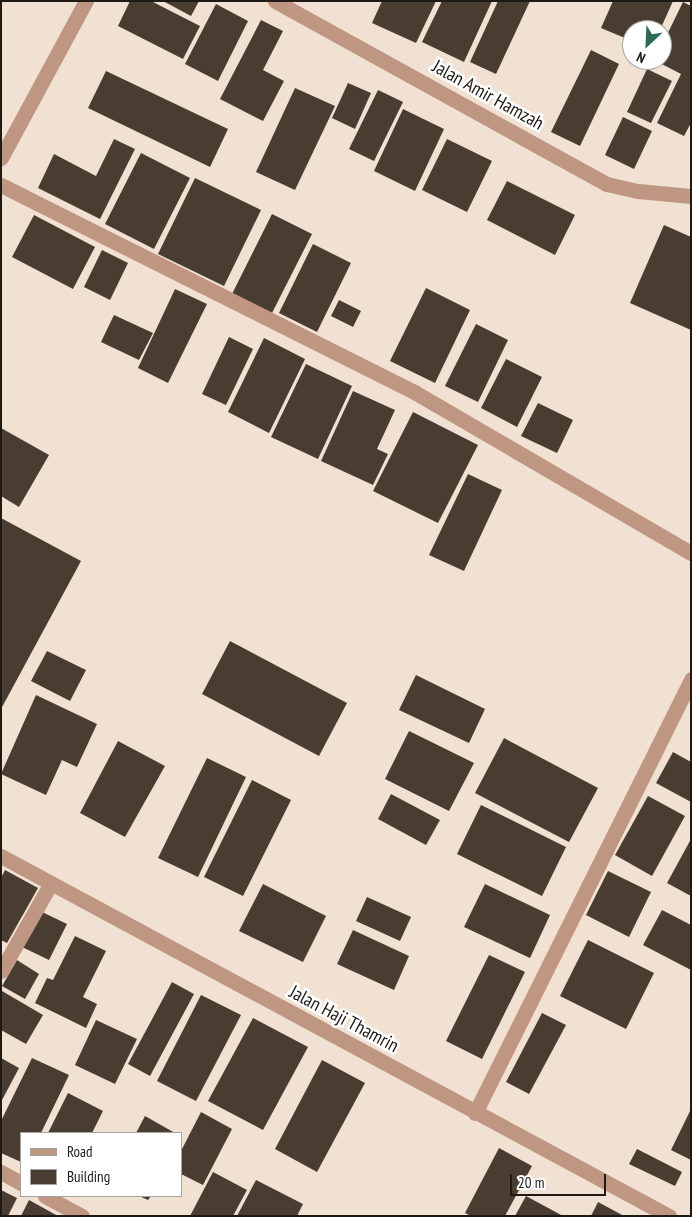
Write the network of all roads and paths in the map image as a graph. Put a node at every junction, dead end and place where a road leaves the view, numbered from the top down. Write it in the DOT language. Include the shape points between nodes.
graph roads {
  1 [pos="86,1"];
  2 [pos="275,1"];
  3 [pos="1,158"];
  4 [pos="1,186"];
  5 [pos="691,196"];
  6 [pos="691,553"];
  7 [pos="691,679"];
  8 [pos="1,856"];
  9 [pos="51,883"];
  10 [pos="1,971"];
  11 [pos="475,1113"];
  12 [pos="1,1172"];
  13 [pos="20,1182"];
  14 [pos="47,1197"];
  15 [pos="82,1216"];
  16 [pos="669,1216"];
  1 -- 3 [label="street"];
  2 -- 5 [label="street, Jalan Amir Hamzah" via="607,184 638,191"];
  4 -- 6 [label="street" via="416,393"];
  7 -- 11 [label="street"];
  8 -- 9 [label="street, Jalan Haji Thamrin"];
  9 -- 10 [label="street"];
  9 -- 11 [label="street, Jalan Haji Thamrin"];
  11 -- 16 [label="street, Jalan Haji Thamrin"];
  12 -- 13 [label="street"];
  14 -- 15 [label="street"];
}
